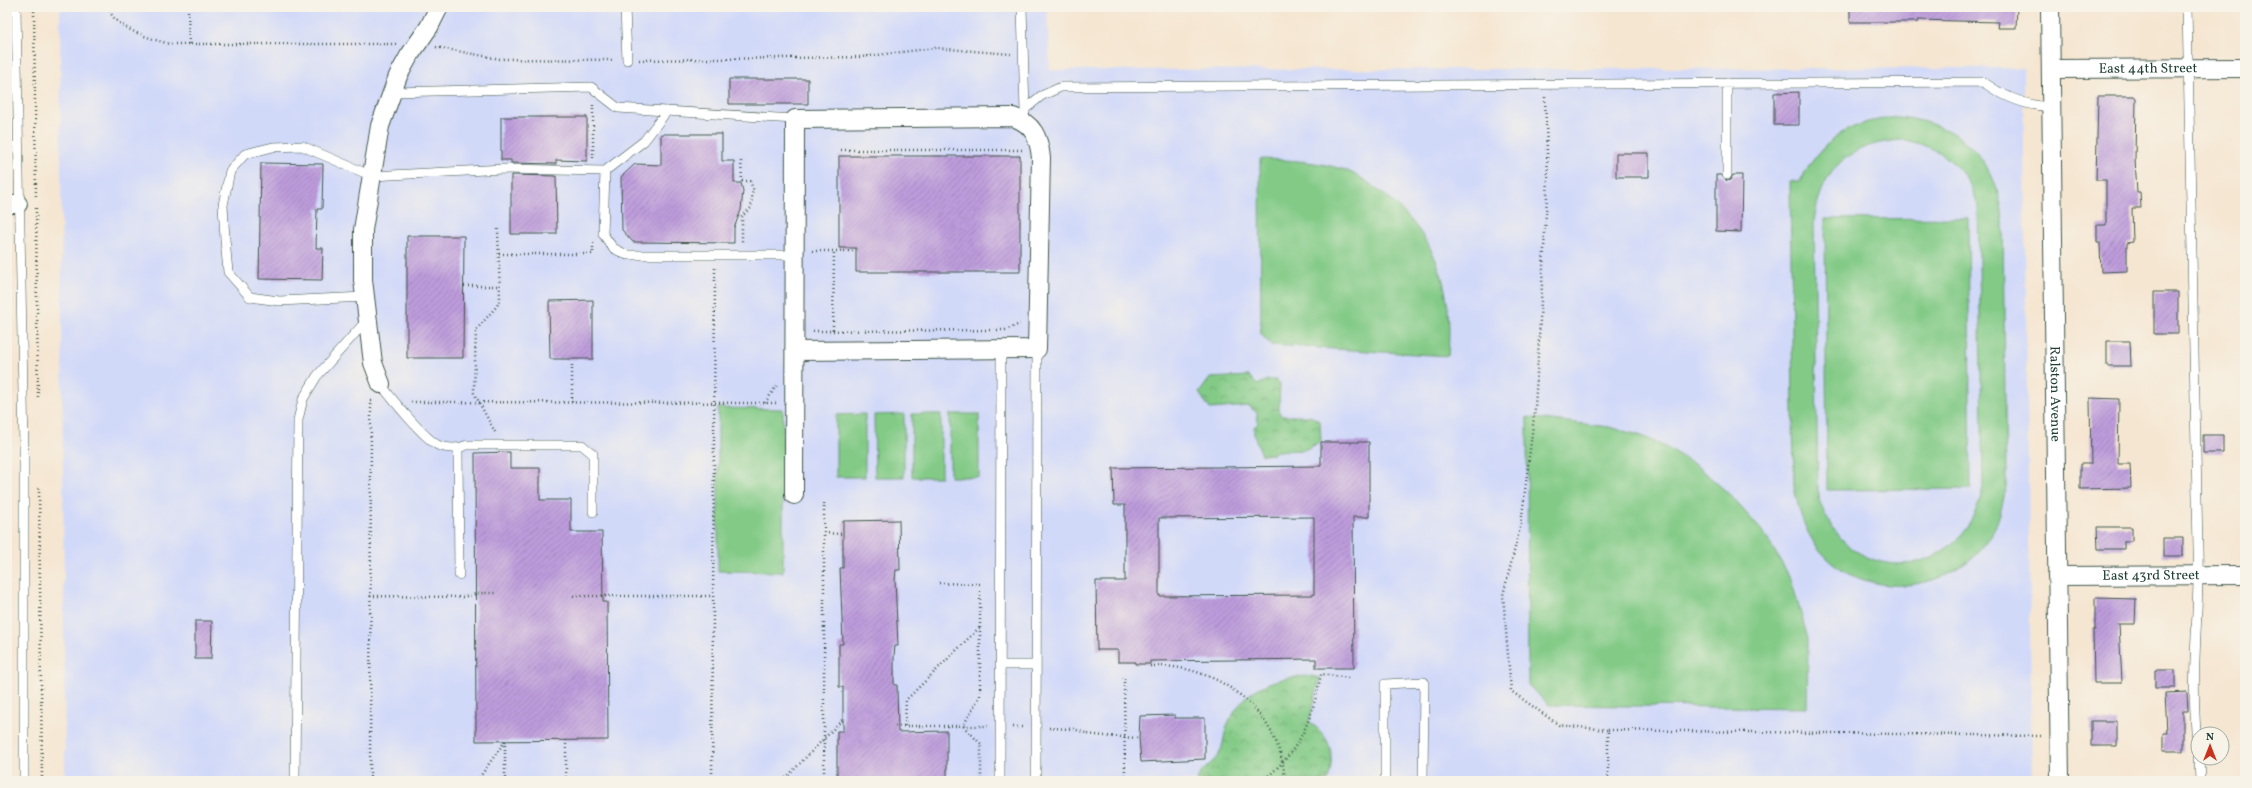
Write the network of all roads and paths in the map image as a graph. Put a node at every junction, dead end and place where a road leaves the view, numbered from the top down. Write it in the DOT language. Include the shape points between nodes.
graph roads {
  1 [pos="16,7"];
  2 [pos="34,7"];
  3 [pos="108,7"];
  4 [pos="188,7"];
  5 [pos="439,7"];
  6 [pos="625,7"];
  7 [pos="1022,7"];
  8 [pos="2050,7"];
  9 [pos="2187,7"];
  10 [pos="189,44"];
  11 [pos="417,44"];
  12 [pos="1023,56"];
  13 [pos="627,60"];
  14 [pos="2187,68"];
  15 [pos="2245,68"];
  16 [pos="2051,69"];
  17 [pos="1727,83"];
  18 [pos="1544,84"];
  19 [pos="593,88"];
  20 [pos="393,92"];
  21 [pos="2051,107"];
  22 [pos="667,111"];
  23 [pos="1025,115"];
  24 [pos="795,119"];
  25 [pos="841,150"];
  26 [pos="1027,150"];
  27 [pos="741,160"];
  28 [pos="593,170"];
  29 [pos="605,171"];
  30 [pos="1727,175"];
  31 [pos="372,176"];
  32 [pos="13,204"];
  33 [pos="498,229"];
  34 [pos="593,239"];
  35 [pos="734,244"];
  36 [pos="834,250"];
  37 [pos="856,250"];
  38 [pos="795,253"];
  39 [pos="499,254"];
  40 [pos="715,255"];
  41 [pos="464,286"];
  42 [pos="500,286"];
  43 [pos="365,297"];
  44 [pos="368,319"];
  45 [pos="1025,319"];
  46 [pos="834,330"];
  47 [pos="1001,349"];
  48 [pos="1037,349"];
  49 [pos="798,351"];
  50 [pos="572,365"];
  51 [pos="780,380"];
  52 [pos="381,384"];
  53 [pos="38,402"];
  54 [pos="393,402"];
  55 [pos="478,402"];
  56 [pos="572,402"];
  57 [pos="714,403"];
  58 [pos="765,403"];
  59 [pos="795,404"];
  60 [pos="502,445"];
  61 [pos="458,449"];
  62 [pos="39,481"];
  63 [pos="794,495"];
  64 [pos="824,503"];
  65 [pos="593,512"];
  66 [pos="824,533"];
  67 [pos="843,534"];
  68 [pos="459,575"];
  69 [pos="2198,575"];
  70 [pos="2245,575"];
  71 [pos="2057,576"];
  72 [pos="940,583"];
  73 [pos="496,593"];
  74 [pos="370,596"];
  75 [pos="573,596"];
  76 [pos="713,596"];
  77 [pos="980,626"];
  78 [pos="1000,665"];
  79 [pos="1036,665"];
  80 [pos="1150,666"];
  81 [pos="1124,678"];
  82 [pos="1350,678"];
  83 [pos="843,719"];
  84 [pos="895,726"];
  85 [pos="905,726"];
  86 [pos="963,726"];
  87 [pos="1000,726"];
  88 [pos="2195,726"];
  89 [pos="1036,727"];
  90 [pos="1608,730"];
  91 [pos="2059,736"];
  92 [pos="824,737"];
  93 [pos="1124,738"];
  94 [pos="1139,738"];
  95 [pos="566,740"];
  96 [pos="1282,763"];
  97 [pos="2199,766"];
  98 [pos="24,781"];
  99 [pos="42,781"];
  100 [pos="295,781"];
  101 [pos="370,781"];
  102 [pos="477,781"];
  103 [pos="505,781"];
  104 [pos="566,781"];
  105 [pos="712,781"];
  106 [pos="783,781"];
  107 [pos="824,781"];
  108 [pos="981,781"];
  109 [pos="1000,781"];
  110 [pos="1036,781"];
  111 [pos="1125,781"];
  112 [pos="1262,781"];
  113 [pos="1285,781"];
  114 [pos="1385,781"];
  115 [pos="1423,781"];
  116 [pos="1608,781"];
  117 [pos="2060,781"];
  118 [pos="2200,781"];
  1 -- 32 [label="lane"];
  2 -- 53 [label="path"];
  3 -- 10 [label="path" via="110,15 137,34 169,44"];
  4 -- 10 [label="path"];
  5 -- 11 [label="street"];
  6 -- 13 [label="lane"];
  7 -- 12 [label="lane"];
  8 -- 16 [label="street, Ralston Avenue"];
  9 -- 14 [label="lane"];
  10 -- 11 [label="path"];
  11 -- 13 [label="path" via="500,59"];
  11 -- 20 [label="street" via="398,76"];
  12 -- 13 [label="path" via="935,48 861,57"];
  12 -- 23 [label="lane"];
  14 -- 15 [label="street, East 44th Street"];
  14 -- 16 [label="street, East 44th Street"];
  14 -- 69 [label="lane"];
  16 -- 21 [label="street, Ralston Avenue"];
  17 -- 18 [label="lane"];
  17 -- 21 [label="lane" via="1982,82 2015,100 2033,106"];
  17 -- 30 [label="lane"];
  18 -- 23 [label="lane" via="1061,87 1041,96"];
  18 -- 90 [label="path" via="1548,178 1535,408 1521,524 1503,595 1511,691 1559,725"];
  19 -- 20 [label="lane"];
  19 -- 22 [label="lane" via="618,108"];
  19 -- 28 [label="path"];
  20 -- 31 [label="street" via="380,126"];
  21 -- 71 [label="street, Ralston Avenue"];
  22 -- 24 [label="lane"];
  22 -- 29 [label="lane" via="644,141"];
  23 -- 24 [label="street"];
  23 -- 48 [label="street" via="1040,141 1041,158"];
  24 -- 38 [label="street"];
  25 -- 26 [label="path"];
  27 -- 35 [label="path" via="742,181 750,181 752,199 751,208 742,216 742,244"];
  28 -- 29 [label="lane"];
  28 -- 31 [label="lane" via="504,169"];
  29 -- 40 [label="lane" via="603,234 613,248 627,255"];
  31 -- 43 [label="street" via="364,230"];
  31 -- 43 [label="lane" via="302,146 273,147 245,154 230,171 223,204 228,272 250,297 279,301"];
  32 -- 98 [label="lane" via="24,450"];
  33 -- 39 [label="path"];
  34 -- 39 [label="path" via="593,254"];
  36 -- 37 [label="path"];
  36 -- 38 [label="path"];
  36 -- 46 [label="path"];
  38 -- 40 [label="lane"];
  38 -- 49 [label="street"];
  39 -- 42 [label="path"];
  40 -- 57 [label="path"];
  41 -- 42 [label="path"];
  42 -- 55 [label="path" via="497,306 476,330 474,394"];
  43 -- 44 [label="street"];
  44 -- 52 [label="street" via="373,363"];
  44 -- 100 [label="lane" via="317,376 303,399 298,420"];
  45 -- 46 [label="path" via="1015,328 1005,330"];
  46 -- 49 [label="path" via="814,330"];
  47 -- 48 [label="street"];
  47 -- 49 [label="street"];
  47 -- 78 [label="lane"];
  48 -- 79 [label="lane"];
  49 -- 59 [label="street"];
  50 -- 56 [label="path"];
  51 -- 58 [label="path"];
  52 -- 54 [label="lane"];
  54 -- 55 [label="path"];
  54 -- 61 [label="lane" via="439,446"];
  54 -- 74 [label="path" via="371,401"];
  55 -- 56 [label="path"];
  55 -- 60 [label="path"];
  56 -- 57 [label="path"];
  57 -- 58 [label="path"];
  57 -- 76 [label="path"];
  58 -- 59 [label="path"];
  59 -- 63 [label="street"];
  60 -- 61 [label="lane" via="467,445"];
  60 -- 65 [label="lane" via="582,445 593,454"];
  61 -- 68 [label="lane"];
  62 -- 99 [label="path"];
  64 -- 66 [label="path"];
  66 -- 67 [label="path"];
  66 -- 92 [label="path"];
  69 -- 70 [label="street, East 43rd Street"];
  69 -- 71 [label="street, East 43rd Street"];
  69 -- 88 [label="lane"];
  71 -- 91 [label="street, Ralston Avenue"];
  72 -- 77 [label="path" via="980,584"];
  73 -- 74 [label="path" via="480,592 463,598"];
  74 -- 101 [label="path"];
  75 -- 76 [label="path"];
  76 -- 105 [label="path"];
  77 -- 85 [label="path" via="906,700"];
  77 -- 86 [label="path" via="980,696"];
  78 -- 79 [label="lane"];
  78 -- 87 [label="lane"];
  79 -- 89 [label="lane"];
  80 -- 96 [label="path" via="1164,665 1202,673 1238,691 1264,720 1275,740"];
  81 -- 93 [label="path"];
  82 -- 96 [label="path" via="1321,674 1307,726"];
  83 -- 92 [label="path"];
  84 -- 85 [label="path"];
  85 -- 86 [label="path"];
  86 -- 87 [label="path"];
  86 -- 108 [label="path" via="981,744"];
  87 -- 89 [label="path"];
  87 -- 109 [label="lane"];
  89 -- 93 [label="path" via="1074,729 1088,734"];
  89 -- 110 [label="lane"];
  90 -- 91 [label="path"];
  90 -- 116 [label="path"];
  91 -- 117 [label="street, Ralston Avenue"];
  92 -- 106 [label="path"];
  92 -- 107 [label="path"];
  93 -- 94 [label="path"];
  93 -- 111 [label="path"];
  95 -- 104 [label="path"];
  96 -- 112 [label="path"];
  96 -- 113 [label="path"];
  97 -- 118 [label="lane"];
  102 -- 103 [label="path" via="505,741"];
  114 -- 115 [label="lane" via="1385,684 1424,682"];
}
